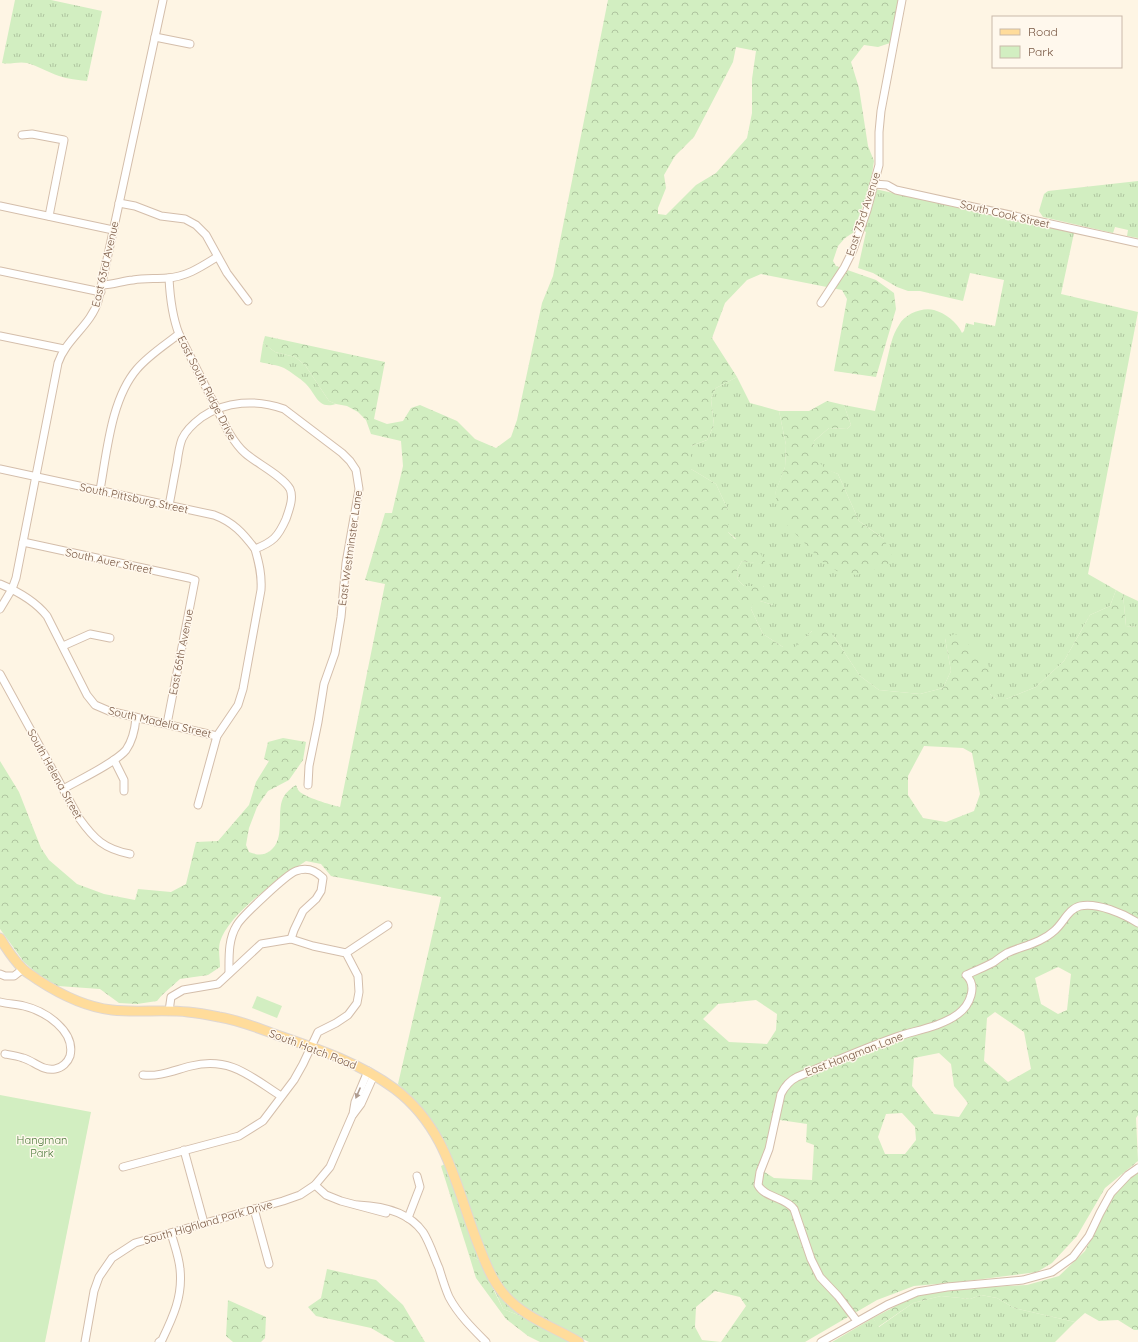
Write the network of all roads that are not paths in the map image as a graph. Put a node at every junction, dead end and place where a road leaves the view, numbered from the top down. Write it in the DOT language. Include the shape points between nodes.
graph roads {
  1 [pos="163,0"];
  2 [pos="902,0"];
  3 [pos="155,36"];
  4 [pos="190,44"];
  5 [pos="22,135"];
  6 [pos="874,184"];
  7 [pos="119,203"];
  8 [pos="0,206"];
  9 [pos="49,216"];
  10 [pos="114,230"];
  11 [pos="1138,243"];
  12 [pos="217,257"];
  13 [pos="0,271"];
  14 [pos="169,278"];
  15 [pos="102,284"];
  16 [pos="101,292"];
  17 [pos="248,301"];
  18 [pos="821,303"];
  19 [pos="179,334"];
  20 [pos="0,336"];
  21 [pos="64,349"];
  22 [pos="217,408"];
  23 [pos="0,469"];
  24 [pos="35,477"];
  25 [pos="100,490"];
  26 [pos="169,505"];
  27 [pos="23,542"];
  28 [pos="255,549"];
  29 [pos="195,580"];
  30 [pos="0,584"];
  31 [pos="12,589"];
  32 [pos="0,609"];
  33 [pos="110,638"];
  34 [pos="63,646"];
  35 [pos="0,674"];
  36 [pos="136,718"];
  37 [pos="167,724"];
  38 [pos="217,736"];
  39 [pos="114,760"];
  40 [pos="308,785"];
  41 [pos="63,789"];
  42 [pos="124,790"];
  43 [pos="198,805"];
  44 [pos="130,854"];
  45 [pos="1138,923"];
  46 [pos="388,925"];
  47 [pos="0,938"];
  48 [pos="292,939"];
  49 [pos="346,953"];
  50 [pos="23,969"];
  51 [pos="229,973"];
  52 [pos="0,974"];
  53 [pos="0,1002"];
  54 [pos="168,1011"];
  55 [pos="312,1046"];
  56 [pos="5,1054"];
  57 [pos="371,1073"];
  58 [pos="143,1075"];
  59 [pos="281,1096"];
  60 [pos="184,1150"];
  61 [pos="123,1167"];
  62 [pos="1138,1168"];
  63 [pos="417,1176"];
  64 [pos="315,1185"];
  65 [pos="254,1209"];
  66 [pos="408,1218"];
  67 [pos="204,1223"];
  68 [pos="171,1232"];
  69 [pos="269,1264"];
  70 [pos="857,1321"];
  71 [pos="85,1342"];
  72 [pos="159,1342"];
  73 [pos="486,1342"];
  74 [pos="579,1342"];
  75 [pos="821,1342"];
  1 -- 3 [label="street, East 63rd Avenue"];
  2 -- 6 [label="street, East 73rd Avenue" via="881,111 879,165"];
  3 -- 4 [label="street"];
  3 -- 7 [label="street, East 63rd Avenue"];
  5 -- 9 [label="street" via="32,134 64,140"];
  6 -- 11 [label="street, South Cook Street"];
  6 -- 18 [label="street, East 73rd Avenue" via="853,250"];
  7 -- 10 [label="street, East 63rd Avenue"];
  7 -- 12 [label="street" via="161,216 185,219 196,225 206,235"];
  8 -- 9 [label="street"];
  9 -- 10 [label="street"];
  10 -- 15 [label="street, East 63rd Avenue"];
  12 -- 14 [label="street" via="185,275"];
  12 -- 17 [label="street"];
  13 -- 16 [label="street"];
  14 -- 15 [label="street"];
  14 -- 19 [label="street, East South Ridge Drive" via="174,321"];
  15 -- 16 [label="street, East 63rd Avenue"];
  16 -- 21 [label="street, East 63rd Avenue" via="91,316"];
  19 -- 22 [label="street, East South Ridge Drive"];
  19 -- 25 [label="street" via="143,362 125,386 114,416"];
  20 -- 21 [label="street"];
  21 -- 24 [label="street, East 63rd Avenue" via="56,369"];
  22 -- 26 [label="street" via="192,424 182,438"];
  22 -- 28 [label="street, East South Ridge Drive" via="236,444 284,481 290,490 291,504 278,535 269,544"];
  22 -- 40 [label="street, East Westminster Lane" via="230,404 254,403 284,409 342,453 356,470 359,489 346,564 341,617 335,653 324,684"];
  23 -- 24 [label="street, South Pittsburg Street"];
  24 -- 25 [label="street, South Pittsburg Street"];
  24 -- 27 [label="street, East 63rd Avenue"];
  25 -- 26 [label="street, South Pittsburg Street"];
  26 -- 28 [label="street, South Pittsburg Street" via="214,515 230,522"];
  27 -- 29 [label="street, South Auer Street"];
  27 -- 31 [label="street, East 63rd Avenue"];
  28 -- 38 [label="street" via="261,584 243,689 238,705"];
  29 -- 37 [label="street, East 65th Avenue"];
  30 -- 31 [label="street, South Madelia Street"];
  31 -- 32 [label="street, East 63rd Avenue"];
  31 -- 34 [label="street, South Madelia Street" via="44,612"];
  33 -- 34 [label="street" via="90,634"];
  34 -- 36 [label="street, South Madelia Street" via="92,702 109,711"];
  35 -- 41 [label="street, South Helena Street"];
  36 -- 37 [label="street, South Madelia Street"];
  36 -- 39 [label="street" via="132,740"];
  37 -- 38 [label="street, South Madelia Street"];
  38 -- 43 [label="street"];
  39 -- 41 [label="street"];
  39 -- 42 [label="street" via="124,780"];
  41 -- 44 [label="street, South Helena Street" via="79,818 97,841 118,852"];
  45 -- 70 [label="street, East Hangman Lane" via="1107,909 1086,906 1076,908 1048,936 966,974 972,986 971,995 966,1006 950,1019 797,1076 784,1088 758,1185 763,1191 788,1203 794,1209 820,1277"];
  46 -- 49 [label="street"];
  47 -- 50 [label="main road, South Hatch Road"];
  48 -- 49 [label="street"];
  48 -- 51 [label="street" via="260,944"];
  48 -- 51 [label="street" via="303,911 321,891 323,878 316,871 295,871 244,915 232,937"];
  49 -- 55 [label="street" via="358,976 357,1003 348,1015 318,1032"];
  50 -- 52 [label="street" via="14,976"];
  50 -- 54 [label="main road, South Hatch Road" via="65,996 98,1008"];
  51 -- 54 [label="street" via="218,984 182,990 171,998"];
  53 -- 56 [label="street" via="24,1006 49,1017 67,1035 71,1044 69,1060 56,1069 47,1069 23,1057"];
  54 -- 55 [label="main road, South Hatch Road" via="221,1017"];
  55 -- 57 [label="main road, South Hatch Road"];
  55 -- 59 [label="street" via="294,1080"];
  57 -- 64 [label="street, South Highland Park Drive" via="355,1102 352,1116 330,1167"];
  57 -- 74 [label="main road, South Hatch Road" via="405,1098 434,1131 449,1160 485,1262 500,1289 527,1315"];
  58 -- 59 [label="street" via="153,1076 197,1064 218,1063 242,1070"];
  59 -- 60 [label="street" via="263,1121 238,1136"];
  60 -- 61 [label="street"];
  60 -- 67 [label="street"];
  62 -- 70 [label="street" via="1111,1193 1089,1236 1074,1257 1052,1272 1023,1280 917,1292"];
  63 -- 66 [label="street" via="420,1187"];
  64 -- 65 [label="street, South Highland Park Drive" via="300,1195"];
  64 -- 66 [label="street" via="326,1195 341,1201"];
  65 -- 67 [label="street, South Highland Park Drive"];
  65 -- 69 [label="street"];
  66 -- 73 [label="street" via="422,1232 449,1297 467,1324"];
  67 -- 68 [label="street, South Highland Park Drive"];
  68 -- 71 [label="street, South Highland Park Drive" via="135,1243 112,1258 99,1277 94,1291"];
  68 -- 72 [label="street" via="180,1268 180,1293 175,1314"];
  70 -- 75 [label="street"];
}
